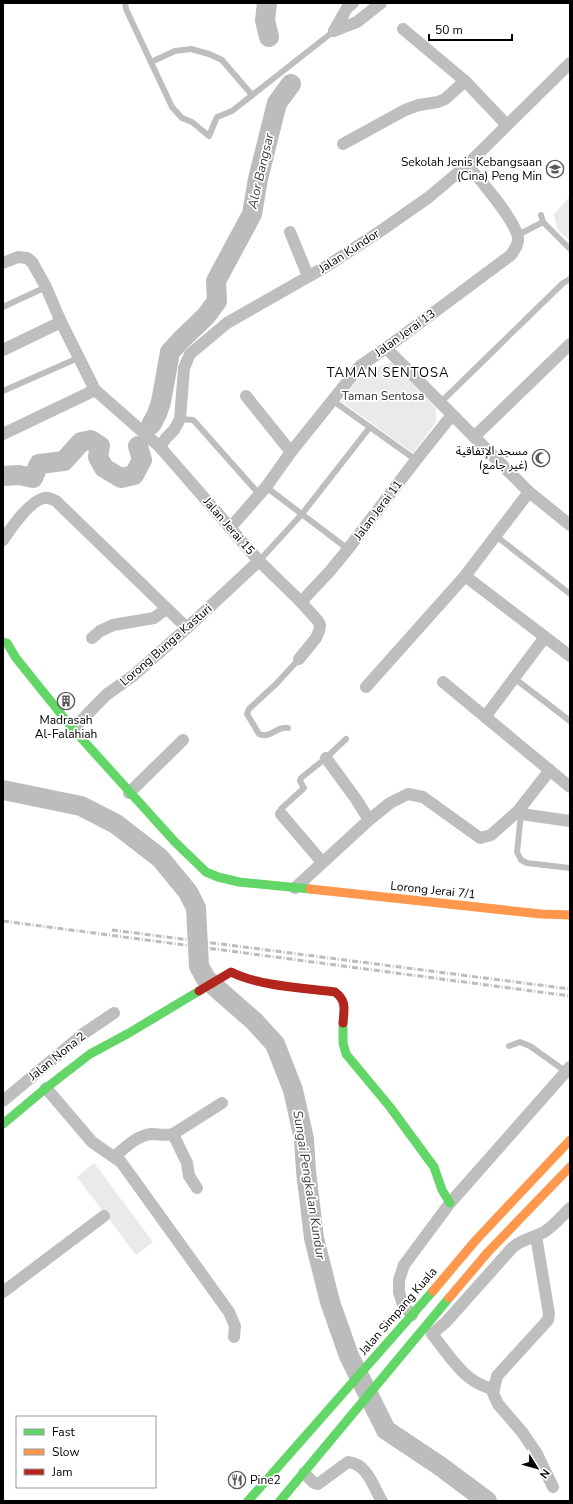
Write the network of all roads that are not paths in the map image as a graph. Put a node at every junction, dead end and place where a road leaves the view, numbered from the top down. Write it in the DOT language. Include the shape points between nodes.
graph roads {
  1 [pos="125,3"];
  2 [pos="353,3"];
  3 [pos="381,3"];
  4 [pos="403,29"];
  5 [pos="334,31"];
  6 [pos="151,62"];
  7 [pos="570,63"];
  8 [pos="465,81"];
  9 [pos="252,95"];
  10 [pos="507,125"];
  11 [pos="343,144"];
  12 [pos="467,165"];
  13 [pos="540,215"];
  14 [pos="543,222"];
  15 [pos="290,232"];
  16 [pos="518,235"];
  17 [pos="570,249"];
  18 [pos="3,263"];
  19 [pos="308,276"];
  20 [pos="570,279"];
  21 [pos="46,287"];
  22 [pos="3,307"];
  23 [pos="61,322"];
  24 [pos="570,344"];
  25 [pos="386,348"];
  26 [pos="3,350"];
  27 [pos="78,358"];
  28 [pos="95,390"];
  29 [pos="3,391"];
  30 [pos="246,396"];
  31 [pos="332,400"];
  32 [pos="440,403"];
  33 [pos="452,415"];
  34 [pos="180,419"];
  35 [pos="370,427"];
  36 [pos="3,434"];
  37 [pos="474,437"];
  38 [pos="160,447"];
  39 [pos="291,452"];
  40 [pos="416,460"];
  41 [pos="263,490"];
  42 [pos="529,492"];
  43 [pos="302,514"];
  44 [pos="570,525"];
  45 [pos="230,528"];
  46 [pos="496,536"];
  47 [pos="3,540"];
  48 [pos="348,549"];
  49 [pos="260,562"];
  50 [pos="466,576"];
  51 [pos="570,594"];
  52 [pos="301,602"];
  53 [pos="166,609"];
  54 [pos="187,628"];
  55 [pos="545,637"];
  56 [pos="92,638"];
  57 [pos="3,642"];
  58 [pos="570,656"];
  59 [pos="299,658"];
  60 [pos="514,678"];
  61 [pos="443,682"];
  62 [pos="366,687"];
  63 [pos="485,717"];
  64 [pos="570,721"];
  65 [pos="288,728"];
  66 [pos="73,729"];
  67 [pos="346,739"];
  68 [pos="183,740"];
  69 [pos="326,758"];
  70 [pos="550,770"];
  71 [pos="569,785"];
  72 [pos="129,793"];
  73 [pos="520,813"];
  74 [pos="281,814"];
  75 [pos="369,820"];
  76 [pos="570,821"];
  77 [pos="322,862"];
  78 [pos="570,868"];
  79 [pos="294,888"];
  80 [pos="570,915"];
  81 [pos="114,1013"];
  82 [pos="509,1046"];
  83 [pos="568,1069"];
  84 [pos="46,1088"];
  85 [pos="3,1101"];
  86 [pos="222,1103"];
  87 [pos="3,1124"];
  88 [pos="173,1134"];
  89 [pos="570,1140"];
  90 [pos="114,1157"];
  91 [pos="570,1167"];
  92 [pos="197,1188"];
  93 [pos="450,1203"];
  94 [pos="570,1208"];
  95 [pos="104,1216"];
  96 [pos="536,1236"];
  97 [pos="3,1292"];
  98 [pos="412,1315"];
  99 [pos="426,1332"];
  100 [pos="234,1337"];
  101 [pos="494,1389"];
  102 [pos="300,1477"];
  103 [pos="553,1487"];
  104 [pos="248,1501"];
  105 [pos="280,1501"];
  106 [pos="291,1501"];
  107 [pos="382,1501"];
  1 -- 6 [label="lane"];
  2 -- 5 [label="street" via="347,8"];
  3 -- 5 [label="street" via="357,22"];
  4 -- 8 [label="street"];
  5 -- 9 [label="lane"];
  6 -- 9 [label="lane" via="175,51 191,49 209,54 222,60"];
  6 -- 9 [label="lane" via="172,107 182,118 192,122 209,136 217,117 232,111"];
  7 -- 10 [label="street, Jalan Kundor"];
  8 -- 10 [label="street"];
  8 -- 11 [label="street" via="445,99 405,110"];
  10 -- 12 [label="street, Jalan Kundor"];
  12 -- 16 [label="street" via="487,187"];
  12 -- 19 [label="street, Jalan Kundor" via="429,197 382,230"];
  13 -- 14 [label="lane"];
  14 -- 16 [label="lane"];
  14 -- 17 [label="lane"];
  15 -- 19 [label="street"];
  16 -- 25 [label="street, Jalan Jerai 13" via="518,243 511,255"];
  18 -- 21 [label="street" via="18,257 27,258"];
  19 -- 34 [label="street, Jalan Kundor" via="227,323 190,354 184,368"];
  20 -- 32 [label="lane"];
  21 -- 22 [label="lane"];
  21 -- 23 [label="street"];
  23 -- 26 [label="street"];
  23 -- 27 [label="street"];
  24 -- 37 [label="street"];
  25 -- 31 [label="street, Jalan Jerai 13" via="360,366"];
  25 -- 32 [label="street"];
  27 -- 28 [label="street"];
  27 -- 29 [label="lane"];
  28 -- 36 [label="street"];
  28 -- 38 [label="street, Jalan Jerai 15"];
  30 -- 39 [label="street"];
  31 -- 35 [label="lane"];
  31 -- 39 [label="street, Jalan Jerai 13"];
  32 -- 33 [label="street"];
  33 -- 37 [label="street"];
  33 -- 40 [label="street, Jalan Jerai 11"];
  34 -- 38 [label="street"];
  34 -- 41 [label="lane" via="196,423"];
  35 -- 40 [label="lane"];
  35 -- 43 [label="lane"];
  37 -- 42 [label="street"];
  38 -- 45 [label="street, Jalan Jerai 15"];
  39 -- 41 [label="street, Jalan Jerai 13"];
  40 -- 48 [label="street, Jalan Jerai 11"];
  41 -- 43 [label="lane"];
  41 -- 45 [label="street, Jalan Jerai 13"];
  42 -- 44 [label="street"];
  42 -- 46 [label="street"];
  43 -- 48 [label="lane"];
  43 -- 49 [label="lane"];
  45 -- 49 [label="street, Jalan Jerai 15"];
  46 -- 50 [label="street"];
  46 -- 51 [label="lane"];
  47 -- 53 [label="street" via="34,504 46,497 51,498"];
  48 -- 52 [label="street, Jalan Jerai 11"];
  49 -- 52 [label="street, Jalan Jerai 15"];
  49 -- 54 [label="street, Lorong Bunga Kasturi"];
  50 -- 55 [label="street"];
  50 -- 62 [label="street"];
  52 -- 59 [label="street, Jalan Jerai 15" via="320,625 316,638"];
  53 -- 54 [label="street"];
  53 -- 56 [label="street" via="154,618 113,625"];
  54 -- 66 [label="street, Lorong Bunga Kasturi" via="134,675 106,695"];
  55 -- 58 [label="street"];
  55 -- 60 [label="street"];
  57 -- 66 [label="street, Lorong Jerai 7/1" via="7,643"];
  59 -- 65 [label="lane" via="247,714 262,735 267,736 282,728"];
  60 -- 63 [label="street"];
  60 -- 64 [label="lane"];
  61 -- 63 [label="street"];
  63 -- 70 [label="street"];
  66 -- 72 [label="street, Lorong Jerai 7/1"];
  67 -- 69 [label="lane"];
  68 -- 72 [label="street"];
  69 -- 74 [label="lane" via="301,778 304,788 281,809"];
  69 -- 75 [label="street"];
  70 -- 71 [label="street"];
  70 -- 73 [label="street"];
  72 -- 79 [label="street, Lorong Jerai 7/1" via="206,872 239,882"];
  73 -- 75 [label="street" via="491,835 480,838 423,798 408,794 390,803"];
  73 -- 76 [label="street"];
  73 -- 78 [label="lane" via="517,852 521,860"];
  74 -- 77 [label="street"];
  75 -- 77 [label="street"];
  77 -- 79 [label="street"];
  79 -- 80 [label="street, Lorong Jerai 7/1"];
  81 -- 85 [label="street, Jalan Nona 2" via="83,1034"];
  82 -- 83 [label="lane" via="520,1042"];
  83 -- 93 [label="street"];
  84 -- 87 [label="street"];
  84 -- 90 [label="street" via="92,1142"];
  84 -- 93 [label="street" via="90,1054 228,974 263,982 335,992 344,1002 344,1050 390,1106 434,1166 442,1190"];
  86 -- 88 [label="street"];
  88 -- 90 [label="street" via="145,1135"];
  88 -- 92 [label="street" via="187,1163 189,1176"];
  89 -- 98 [label="street, Jalan Simpang Kuala" via="476,1240"];
  90 -- 100 [label="street" via="121,1162 144,1192 229,1312 235,1326"];
  91 -- 99 [label="street" via="488,1252"];
  93 -- 98 [label="street" via="404,1265 399,1280 399,1292 403,1305"];
  94 -- 96 [label="street" via="550,1228"];
  95 -- 97 [label="street"];
  96 -- 99 [label="street" via="523,1240 512,1248 446,1322"];
  96 -- 101 [label="street" via="548,1320 497,1376"];
  98 -- 104 [label="street, Jalan Simpang Kuala"];
  99 -- 101 [label="street" via="466,1376 480,1386"];
  99 -- 102 [label="street" via="383,1377"];
  101 -- 103 [label="street" via="498,1404 537,1454"];
  102 -- 105 [label="street"];
  102 -- 106 [label="street"];
  102 -- 107 [label="street" via="318,1484 348,1462 354,1463 361,1467 373,1482"];
}
